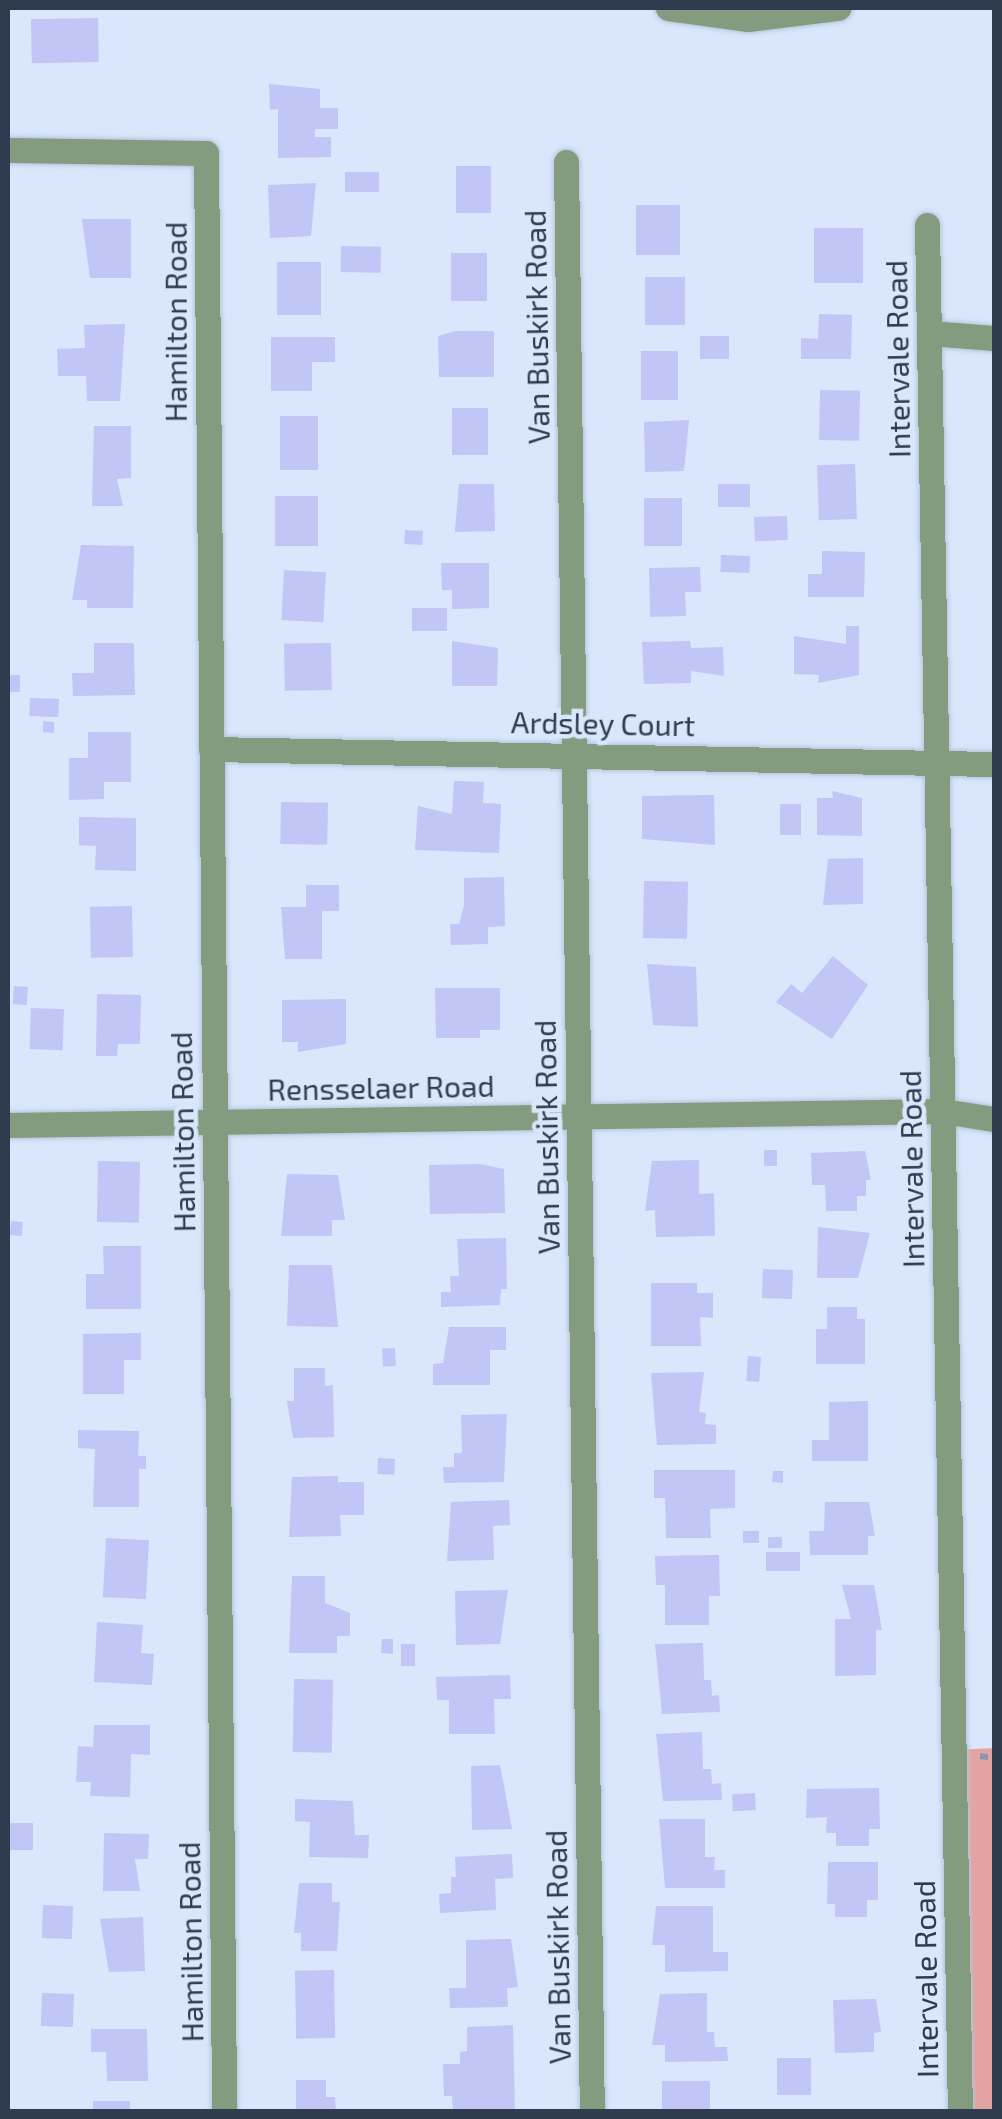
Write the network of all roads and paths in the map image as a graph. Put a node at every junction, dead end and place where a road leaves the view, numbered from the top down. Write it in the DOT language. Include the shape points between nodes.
graph roads {
  1 [pos="668,8"];
  2 [pos="838,8"];
  3 [pos="8,150"];
  4 [pos="566,162"];
  5 [pos="927,225"];
  6 [pos="929,333"];
  7 [pos="994,338"];
  8 [pos="211,749"];
  9 [pos="574,755"];
  10 [pos="936,761"];
  11 [pos="994,764"];
  12 [pos="942,1110"];
  13 [pos="578,1116"];
  14 [pos="994,1119"];
  15 [pos="215,1122"];
  16 [pos="8,1125"];
  17 [pos="224,2112"];
  18 [pos="592,2112"];
  19 [pos="960,2112"];
  1 -- 2 [label="street" via="748,19"];
  3 -- 8 [label="street, Hamilton Road" via="206,153"];
  4 -- 9 [label="street, Van Buskirk Road"];
  5 -- 6 [label="street, Intervale Road"];
  6 -- 7 [label="street"];
  6 -- 10 [label="street, Intervale Road"];
  8 -- 9 [label="street, Ardsley Court"];
  8 -- 15 [label="street, Hamilton Road"];
  9 -- 10 [label="street, Ardsley Court"];
  9 -- 13 [label="street, Van Buskirk Road"];
  10 -- 11 [label="street, Ardsley Court"];
  10 -- 12 [label="street, Intervale Road"];
  12 -- 13 [label="street, Rensselaer Road"];
  12 -- 14 [label="street, Rensselaer Road"];
  12 -- 19 [label="street, Intervale Road"];
  13 -- 15 [label="street, Rensselaer Road"];
  13 -- 18 [label="street, Van Buskirk Road"];
  15 -- 16 [label="street, Rensselaer Road"];
  15 -- 17 [label="street, Hamilton Road"];
}
